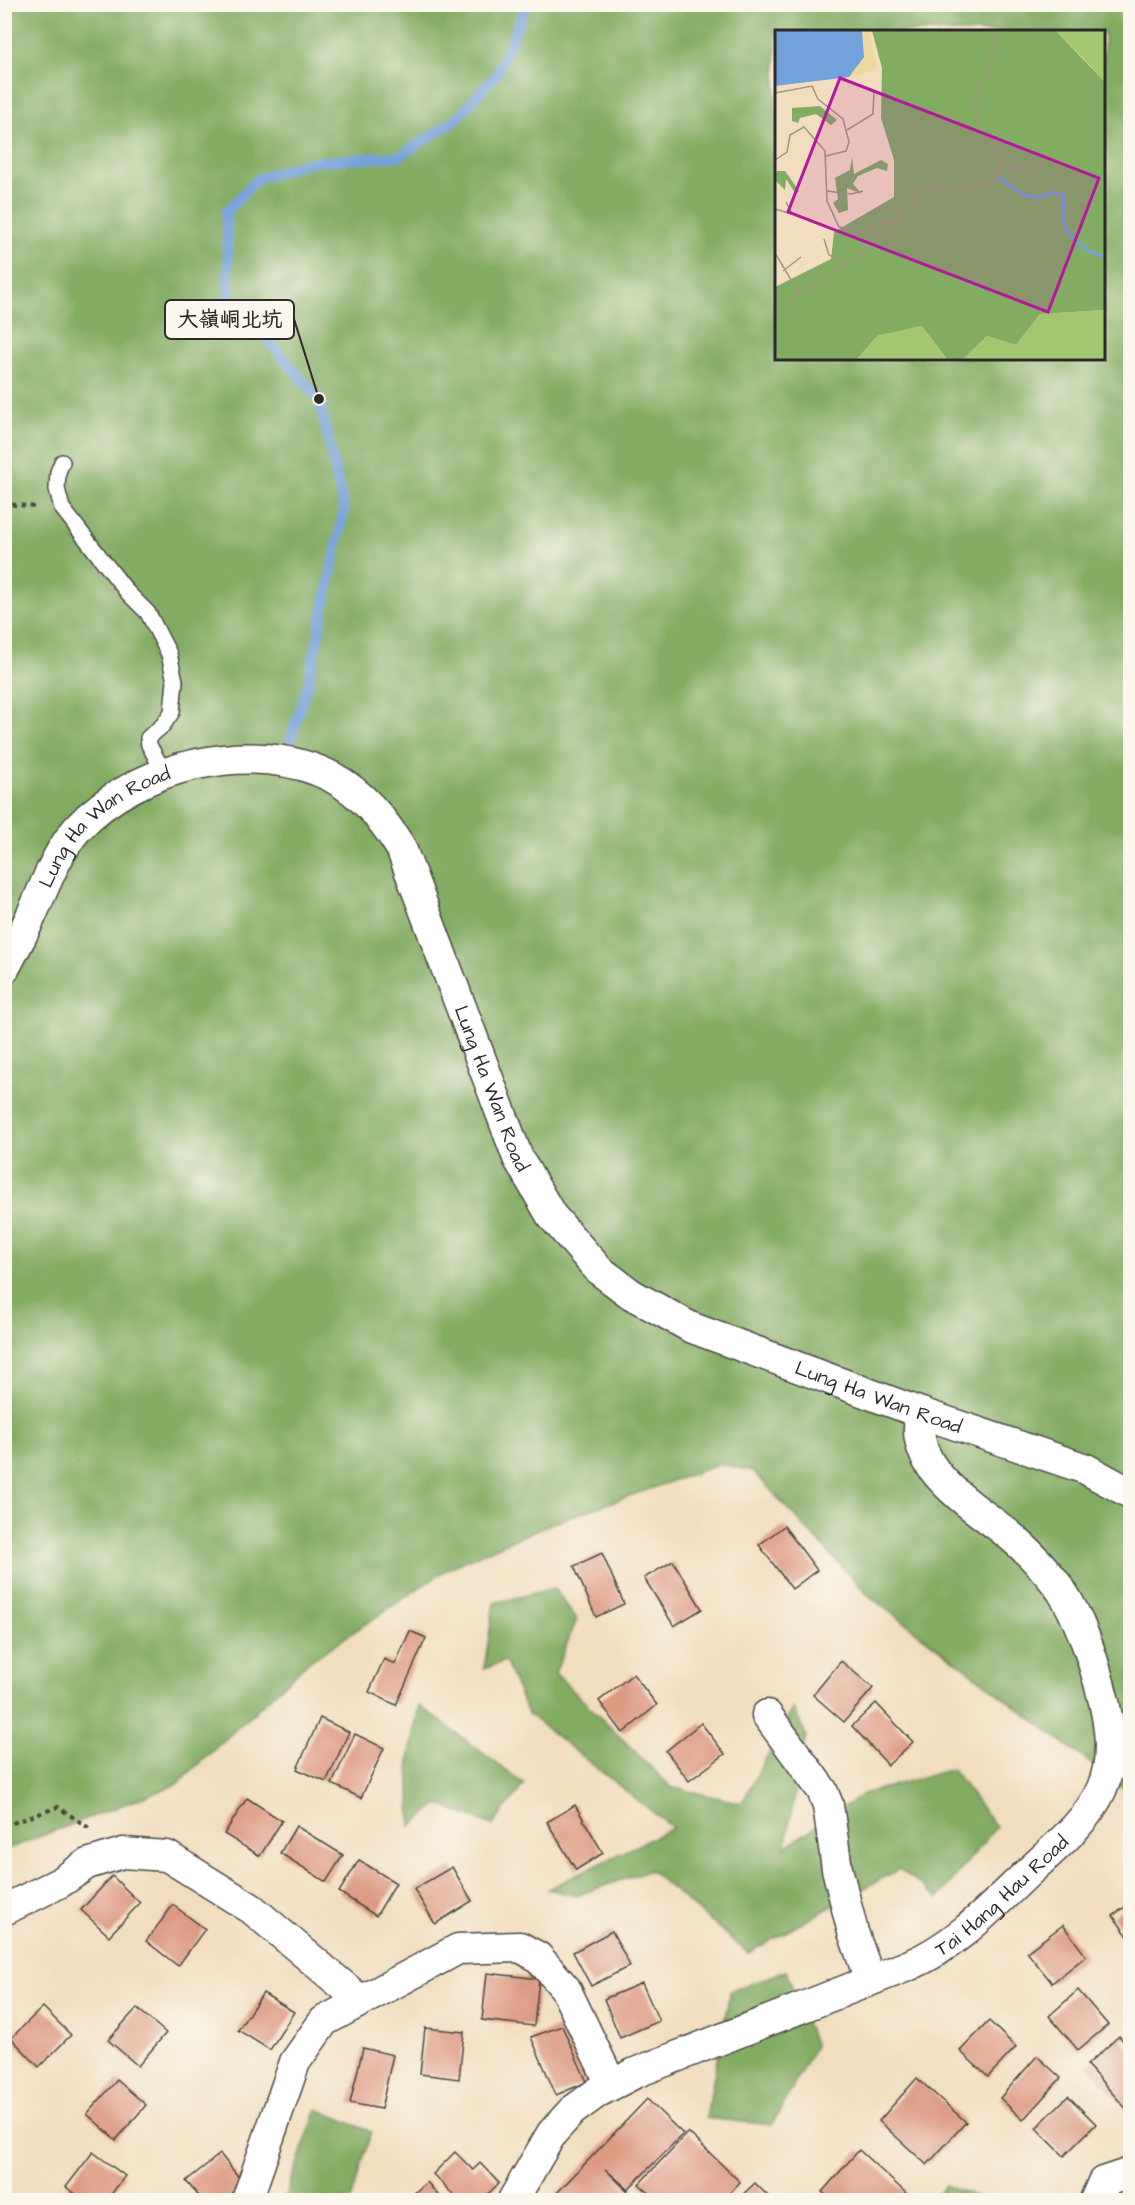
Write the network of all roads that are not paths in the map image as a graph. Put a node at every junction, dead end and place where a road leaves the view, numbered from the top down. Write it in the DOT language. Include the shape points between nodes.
graph roads {
  1 [pos="62,462"];
  2 [pos="165,774"];
  3 [pos="4,969"];
  4 [pos="921,1413"];
  5 [pos="1131,1493"];
  6 [pos="767,1715"];
  7 [pos="4,1910"];
  8 [pos="870,1980"];
  9 [pos="360,2000"];
  10 [pos="611,2084"];
  11 [pos="1131,2173"];
  12 [pos="247,2200"];
  13 [pos="513,2200"];
  14 [pos="1095,2200"];
  1 -- 2 [label="lane" via="57,489 62,507 148,613 169,654 175,681 172,712 148,738"];
  2 -- 3 [label="street, Lung Ha Wan Road" via="107,804 71,836"];
  2 -- 4 [label="street, Lung Ha Wan Road" via="204,762 266,759 318,771 358,795 381,817 411,870 518,1158 551,1215 583,1255 631,1294 690,1327"];
  4 -- 5 [label="street, Lung Ha Wan Road" via="1086,1470"];
  4 -- 8 [label="street, Tai Hang Hau Road" via="918,1433 933,1469 1015,1540 1048,1574 1070,1606 1083,1631 1103,1698 1108,1766 1103,1791 1074,1830 957,1938 927,1957"];
  6 -- 8 [label="street" via="822,1790 828,1805 837,1869"];
  7 -- 9 [label="street" via="62,1882 87,1864 123,1853 167,1856 252,1909"];
  8 -- 10 [label="street, Tai Hang Hau Road"];
  9 -- 10 [label="street" via="458,1949 526,1949 558,1978"];
  9 -- 12 [label="street" via="324,2021 295,2062"];
  10 -- 13 [label="street, Tai Hang Hau Road" via="563,2120 535,2158"];
  11 -- 14 [label="street" via="1103,2182"];
}
